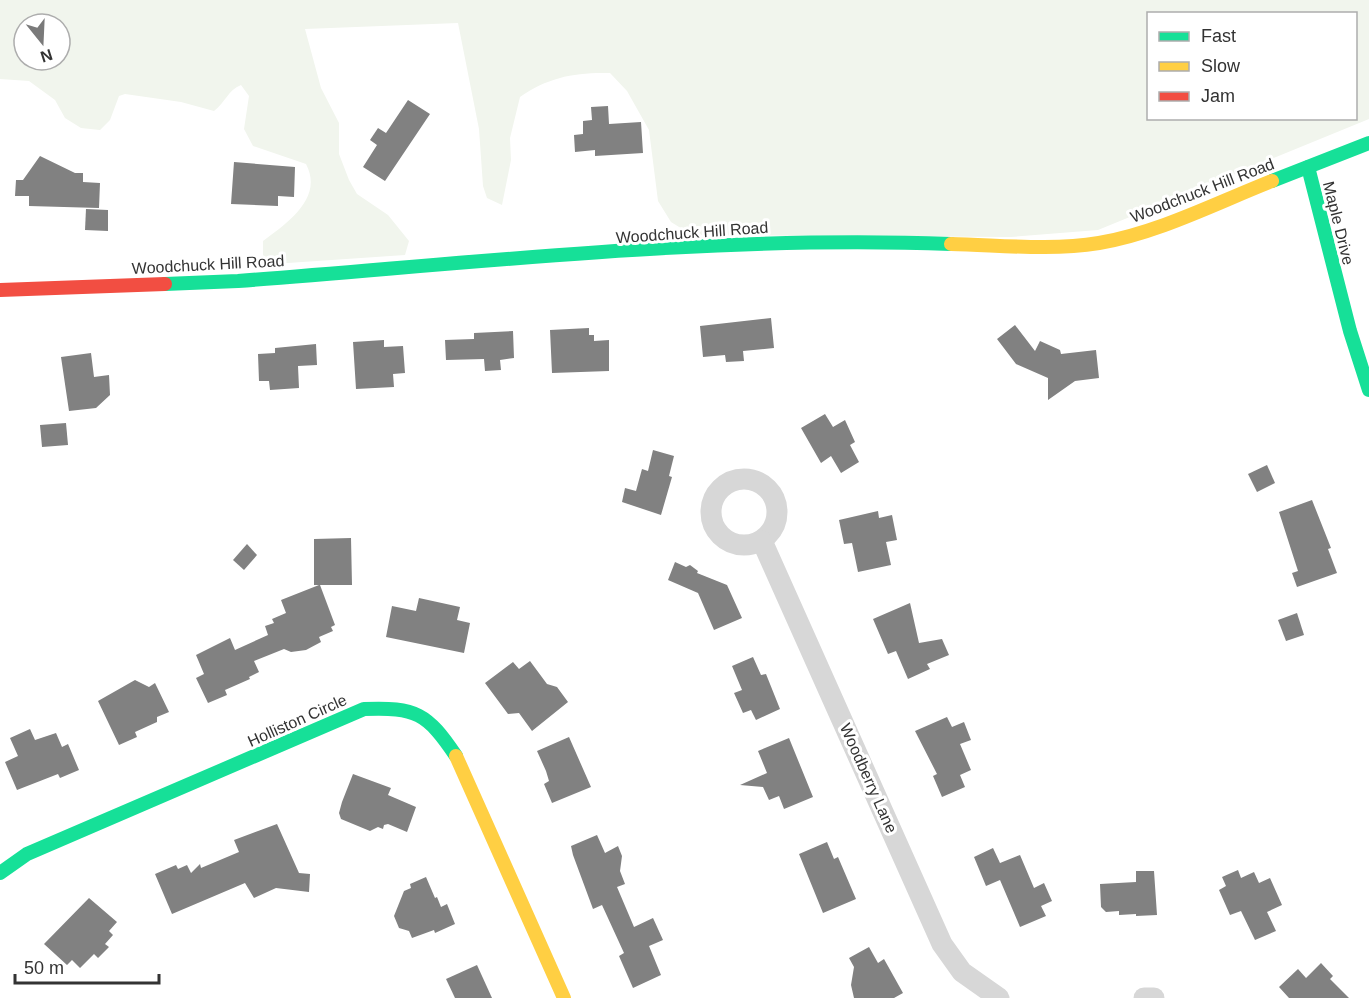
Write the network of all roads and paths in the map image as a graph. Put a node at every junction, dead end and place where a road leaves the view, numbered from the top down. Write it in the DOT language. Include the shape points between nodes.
graph roads {
  1 [pos="1369,143"];
  2 [pos="1308,167"];
  3 [pos="0,290"];
  4 [pos="1369,390"];
  5 [pos="762,541"];
  6 [pos="0,873"];
  7 [pos="564,998"];
  8 [pos="999,998"];
  9 [pos="1144,998"];
  10 [pos="1154,998"];
  1 -- 2 [label="street, Woodchuck Hill Road"];
  2 -- 3 [label="street, Woodchuck Hill Road" via="1154,228 1099,243 1049,247 849,240 715,245 238,281"];
  2 -- 4 [label="street, Maple Drive"];
  5 -- 8 [label="street, Woodberry Lane" via="942,944 962,972"];
  6 -- 7 [label="street, Holliston Circle" via="27,854 335,720 364,709 397,708 413,712 437,729 459,762"];
  9 -- 10 [label="street"];
}
